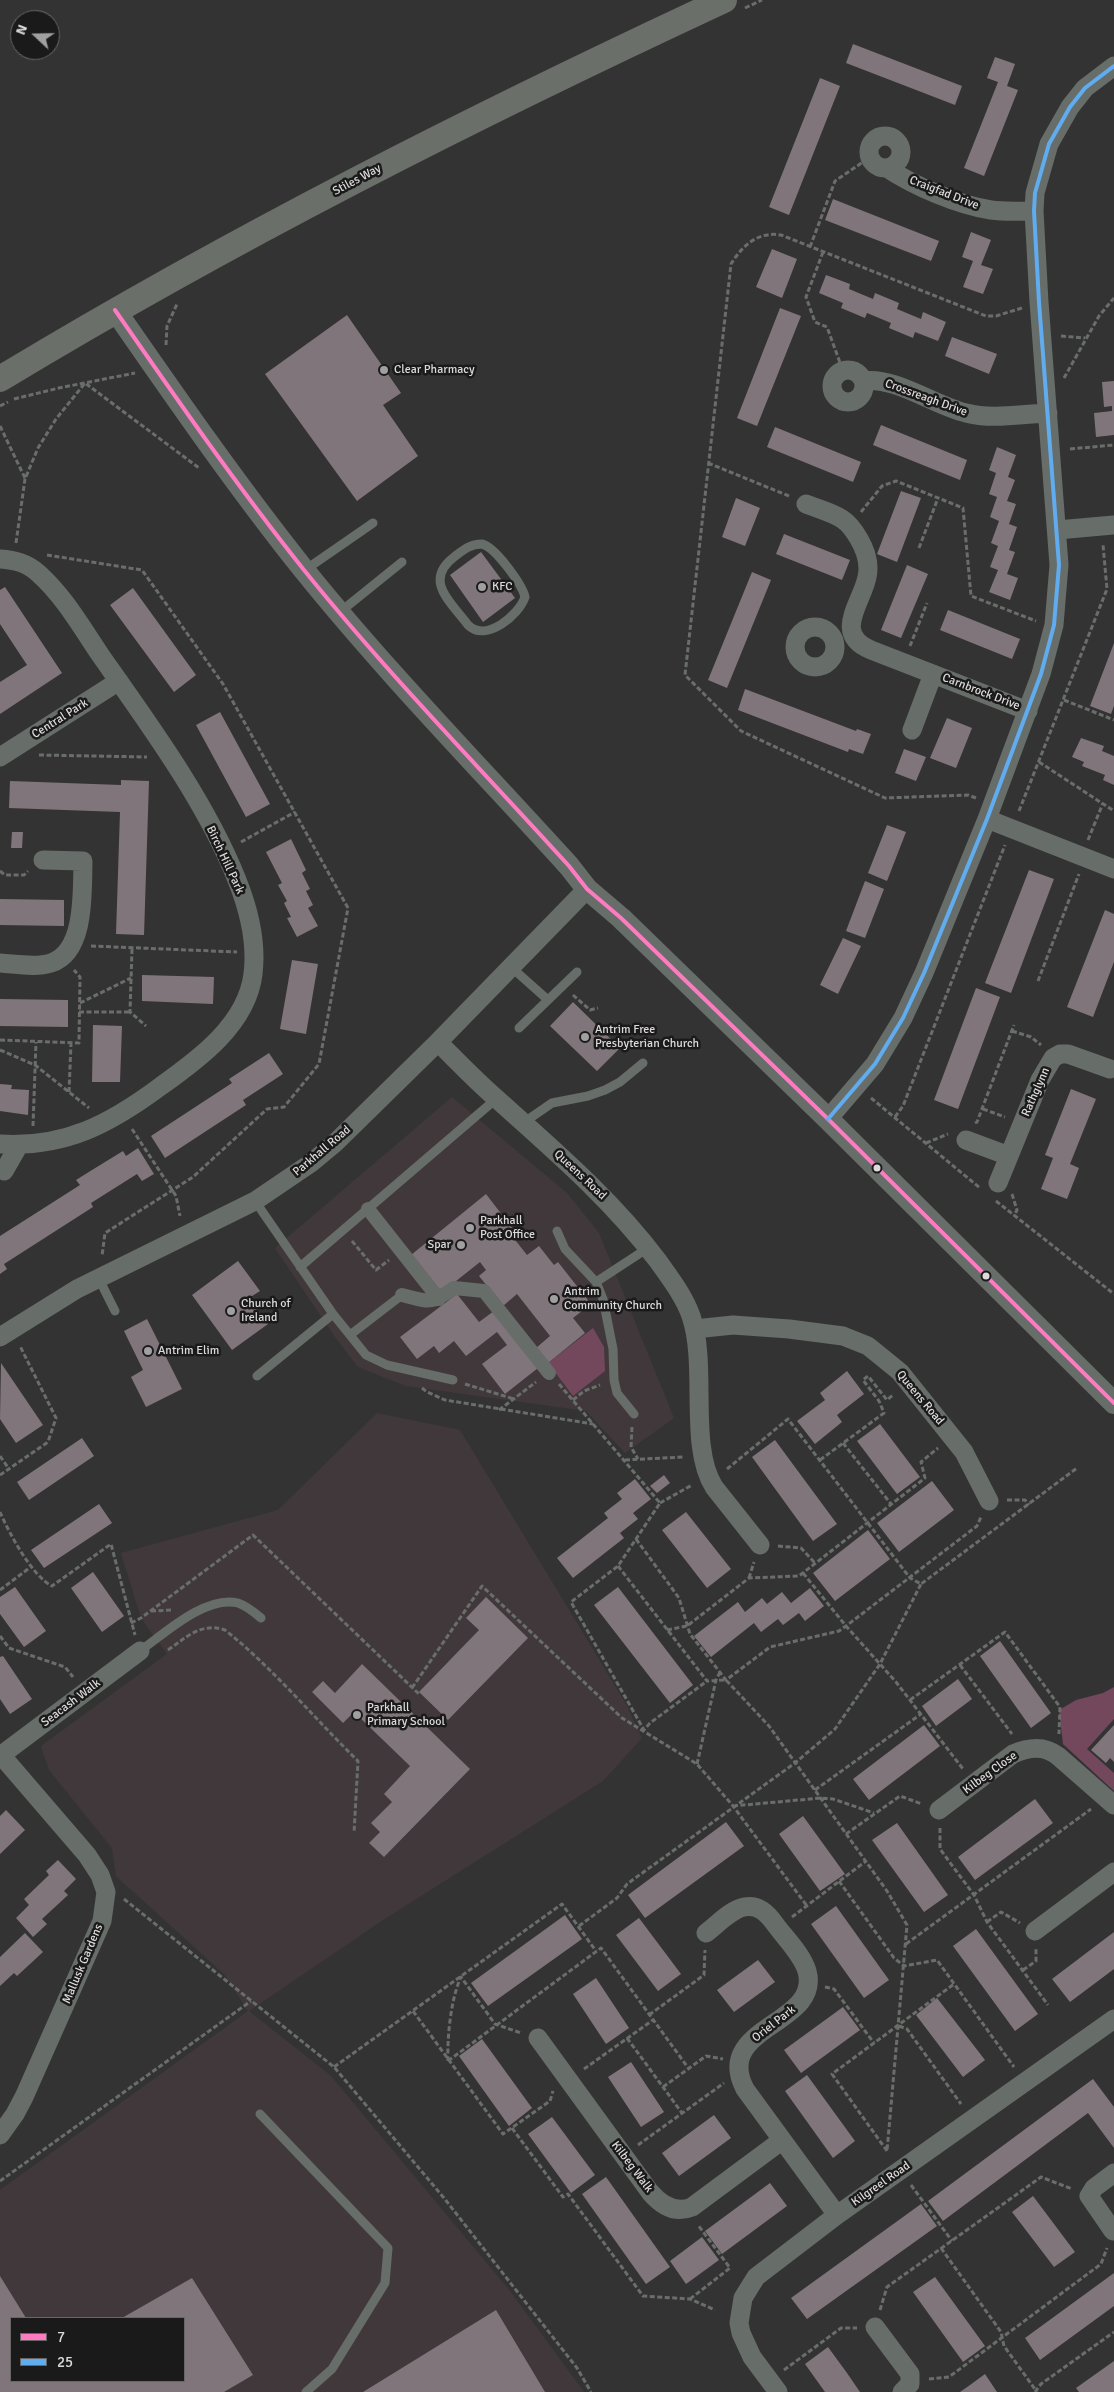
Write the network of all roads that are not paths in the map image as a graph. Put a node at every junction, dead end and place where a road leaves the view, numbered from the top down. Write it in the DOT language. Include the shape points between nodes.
graph roads {
  1 [pos="724,0"];
  2 [pos="1114,66"];
  3 [pos="887,168"];
  4 [pos="1034,211"];
  5 [pos="115,310"];
  6 [pos="0,379"];
  7 [pos="863,381"];
  8 [pos="1047,404"];
  9 [pos="806,504"];
  10 [pos="373,523"];
  11 [pos="1108,526"];
  12 [pos="1057,530"];
  13 [pos="0,558"];
  14 [pos="402,562"];
  15 [pos="304,570"];
  16 [pos="340,612"];
  17 [pos="468,625"];
  18 [pos="853,634"];
  19 [pos="834,640"];
  20 [pos="933,674"];
  21 [pos="119,682"];
  22 [pos="1028,710"];
  23 [pos="912,730"];
  24 [pos="7,752"];
  25 [pos="987,819"];
  26 [pos="42,860"];
  27 [pos="1114,869"];
  28 [pos="587,888"];
  29 [pos="0,963"];
  30 [pos="511,967"];
  31 [pos="577,972"];
  32 [pos="548,1000"];
  33 [pos="520,1028"];
  34 [pos="438,1042"];
  35 [pos="644,1063"];
  36 [pos="1113,1066"];
  37 [pos="496,1099"];
  38 [pos="828,1120"];
  39 [pos="523,1123"];
  40 [pos="962,1133"];
  41 [pos="0,1144"];
  42 [pos="26,1144"];
  43 [pos="1009,1156"];
  44 [pos="4,1171"];
  45 [pos="998,1184"];
  46 [pos="254,1201"];
  47 [pos="368,1209"];
  48 [pos="557,1231"];
  49 [pos="648,1248"];
  50 [pos="300,1267"];
  51 [pos="98,1279"];
  52 [pos="596,1282"];
  53 [pos="402,1295"];
  54 [pos="439,1299"];
  55 [pos="115,1311"];
  56 [pos="333,1314"];
  57 [pos="695,1329"];
  58 [pos="6,1333"];
  59 [pos="350,1335"];
  60 [pos="549,1373"];
  61 [pos="256,1376"];
  62 [pos="452,1380"];
  63 [pos="1114,1403"];
  64 [pos="634,1414"];
  65 [pos="989,1501"];
  66 [pos="760,1545"];
  67 [pos="261,1618"];
  68 [pos="140,1651"];
  69 [pos="1,1755"];
  70 [pos="1110,1802"];
  71 [pos="939,1810"];
  72 [pos="1114,1872"];
  73 [pos="1035,1931"];
  74 [pos="706,1933"];
  75 [pos="1111,2028"];
  76 [pos="538,2038"];
  77 [pos="260,2114"];
  78 [pos="0,2135"];
  79 [pos="780,2141"];
  80 [pos="1114,2173"];
  81 [pos="837,2215"];
  82 [pos="1113,2232"];
  83 [pos="875,2327"];
  84 [pos="774,2386"];
  85 [pos="906,2386"];
  86 [pos="306,2392"];
  1 -- 5 [label="main road, Stiles Way" via="582,66 375,171"];
  2 -- 4 [label="street" via="1085,88 1055,130 1039,175"];
  3 -- 3 [label="street, Craigfad Drive" via="896,163 901,154 899,143 885,135 875,138 869,147 869,158 876,166"];
  3 -- 4 [label="street, Craigfad Drive" via="909,181 972,205 992,210"];
  4 -- 8 [label="street"];
  5 -- 6 [label="main road, Stiles Way"];
  5 -- 15 [label="street" via="229,472"];
  7 -- 7 [label="street, Crossreagh Drive" via="863,392 857,400 846,403 834,394 831,385 835,376 844,371 857,373"];
  7 -- 8 [label="street, Crossreagh Drive" via="884,382 973,415 992,416"];
  8 -- 12 [label="street"];
  9 -- 18 [label="street" via="850,526 863,546 868,565 852,617"];
  10 -- 15 [label="lane"];
  11 -- 12 [label="street"];
  12 -- 22 [label="street" via="1059,565 1054,625"];
  13 -- 21 [label="street, Birch Hill Park" via="19,561 36,571 57,594"];
  14 -- 16 [label="lane"];
  15 -- 16 [label="street"];
  16 -- 28 [label="street"];
  17 -- 17 [label="lane" via="479,631 491,629 515,613 525,596 498,556 482,544 465,549 446,563 440,574 441,589"];
  18 -- 19 [label="street"];
  18 -- 20 [label="street, Carnbrock Drive" via="866,648"];
  20 -- 22 [label="street, Carnbrock Drive"];
  20 -- 23 [label="street, Carnbrock Drive"];
  21 -- 24 [label="street, Central Park"];
  21 -- 42 [label="street, Birch Hill Park" via="194,797 236,879 247,910 255,952 253,976 248,995 230,1027 186,1068 103,1124 68,1137"];
  22 -- 25 [label="street"];
  25 -- 27 [label="street"];
  25 -- 38 [label="street" via="903,1018 875,1064"];
  26 -- 29 [label="street" via="83,861 80,918 72,943 53,963"];
  28 -- 30 [label="street, Parkhall Road"];
  28 -- 38 [label="street"];
  30 -- 32 [label="lane"];
  30 -- 34 [label="street, Parkhall Road"];
  31 -- 32 [label="lane"];
  32 -- 33 [label="lane"];
  34 -- 37 [label="street, Queens Road"];
  34 -- 46 [label="street, Parkhall Road" via="335,1143 284,1183"];
  35 -- 39 [label="lane" via="606,1090 552,1103"];
  36 -- 43 [label="street, Rathglynn" via="1068,1054 1053,1058 1040,1080"];
  37 -- 39 [label="street, Queens Road"];
  37 -- 47 [label="lane"];
  38 -- 63 [label="street"];
  39 -- 49 [label="street, Queens Road" via="613,1206"];
  40 -- 43 [label="street"];
  41 -- 42 [label="street, Birch Hill Park"];
  42 -- 44 [label="street"];
  43 -- 45 [label="street, Rathglynn"];
  46 -- 50 [label="lane"];
  46 -- 51 [label="street, Parkhall Road"];
  47 -- 50 [label="lane"];
  47 -- 54 [label="street"];
  48 -- 52 [label="lane" via="565,1249"];
  49 -- 52 [label="lane"];
  49 -- 57 [label="street, Queens Road" via="684,1300"];
  50 -- 56 [label="lane"];
  51 -- 55 [label="lane"];
  51 -- 58 [label="street, Parkhall Road"];
  52 -- 64 [label="lane" via="603,1298 613,1349 617,1393"];
  53 -- 54 [label="street" via="429,1302"];
  53 -- 59 [label="lane"];
  54 -- 60 [label="street" via="454,1288 484,1291"];
  56 -- 59 [label="lane"];
  56 -- 61 [label="lane"];
  57 -- 65 [label="street, Queens Road" via="746,1325 842,1336 861,1342 880,1354 909,1382 964,1452"];
  57 -- 66 [label="street, Queens Road" via="703,1456 710,1479"];
  59 -- 62 [label="lane" via="366,1355 387,1365"];
  67 -- 68 [label="lane" via="237,1603 208,1606"];
  68 -- 69 [label="street, Seacash Walk"];
  69 -- 78 [label="street, Mallusk Gardens" via="87,1855 104,1883 106,1902 102,1921 24,2097"];
  70 -- 71 [label="street, Kilbeg Close" via="1058,1756 1043,1748 1023,1750 1006,1759"];
  72 -- 73 [label="street"];
  74 -- 79 [label="street, Oriel Park" via="736,1910 747,1906 763,1910 805,1968 807,1982 798,2005 753,2038 745,2048 739,2067 745,2089"];
  75 -- 81 [label="street, Kilgreel Road" via="1025,2082"];
  76 -- 79 [label="street, Kilbeg Walk" via="657,2199 672,2209 686,2209"];
  77 -- 86 [label="lane" via="388,2248 385,2283 332,2369"];
  79 -- 81 [label="street"];
  80 -- 82 [label="street" via="1089,2194"];
  81 -- 84 [label="street, Kilgreel Road" via="763,2270 746,2292 740,2309 741,2333 752,2357"];
  83 -- 85 [label="street" via="908,2372"];
}
